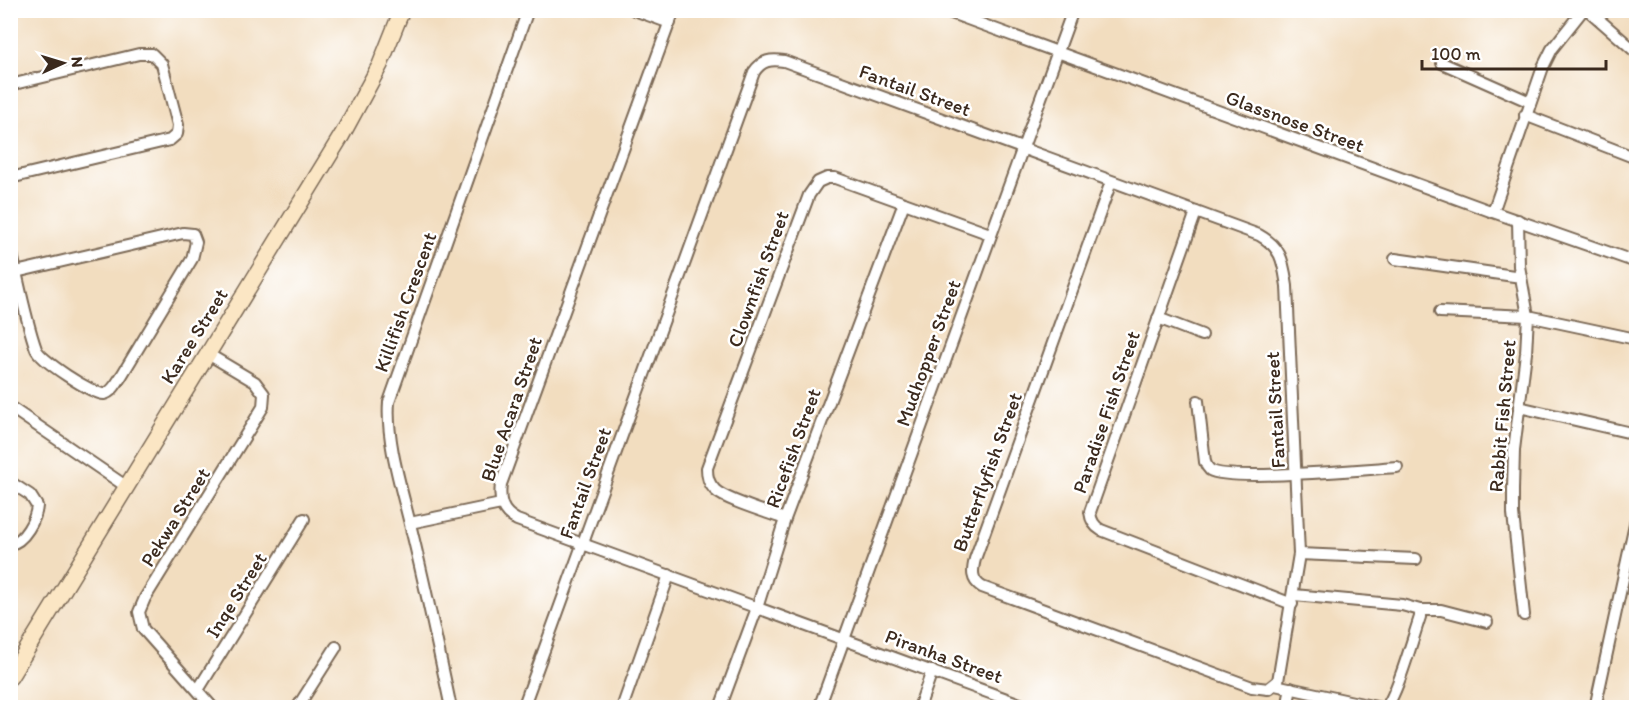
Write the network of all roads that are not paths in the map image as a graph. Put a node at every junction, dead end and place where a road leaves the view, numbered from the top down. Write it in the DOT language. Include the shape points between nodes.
graph roads {
  1 [pos="402,10"];
  2 [pos="528,10"];
  3 [pos="634,10"];
  4 [pos="674,10"];
  5 [pos="943,10"];
  6 [pos="981,10"];
  7 [pos="1073,10"];
  8 [pos="1583,10"];
  9 [pos="1588,10"];
  10 [pos="670,23"];
  11 [pos="976,23"];
  12 [pos="1058,52"];
  13 [pos="1636,52"];
  14 [pos="1442,63"];
  15 [pos="10,85"];
  16 [pos="1530,102"];
  17 [pos="1525,115"];
  18 [pos="1023,149"];
  19 [pos="1636,158"];
  20 [pos="10,178"];
  21 [pos="1111,182"];
  22 [pos="904,203"];
  23 [pos="1196,212"];
  24 [pos="1493,212"];
  25 [pos="1518,220"];
  26 [pos="990,234"];
  27 [pos="10,246"];
  28 [pos="1395,259"];
  29 [pos="1636,262"];
  30 [pos="16,272"];
  31 [pos="1521,277"];
  32 [pos="1440,312"];
  33 [pos="1528,316"];
  34 [pos="1158,318"];
  35 [pos="1202,335"];
  36 [pos="1636,339"];
  37 [pos="208,354"];
  38 [pos="1197,401"];
  39 [pos="10,407"];
  40 [pos="1519,407"];
  41 [pos="1636,434"];
  42 [pos="1396,467"];
  43 [pos="1296,473"];
  44 [pos="10,482"];
  45 [pos="128,487"];
  46 [pos="501,504"];
  47 [pos="304,519"];
  48 [pos="785,519"];
  49 [pos="1636,519"];
  50 [pos="410,523"];
  51 [pos="583,543"];
  52 [pos="10,544"];
  53 [pos="1299,554"];
  54 [pos="1416,559"];
  55 [pos="669,575"];
  56 [pos="1293,599"];
  57 [pos="757,608"];
  58 [pos="1420,610"];
  59 [pos="1524,615"];
  60 [pos="1487,622"];
  61 [pos="845,639"];
  62 [pos="336,647"];
  63 [pos="932,671"];
  64 [pos="10,677"];
  65 [pos="1271,686"];
  66 [pos="1291,688"];
  67 [pos="198,690"];
  68 [pos="213,708"];
  69 [pos="297,708"];
  70 [pos="451,708"];
  71 [pos="523,708"];
  72 [pos="622,708"];
  73 [pos="720,708"];
  74 [pos="819,708"];
  75 [pos="919,708"];
  76 [pos="1031,708"];
  77 [pos="1287,708"];
  78 [pos="1383,708"];
  79 [pos="1595,708"];
  1 -- 37 [label="street, Karee Street" via="359,104"];
  2 -- 50 [label="street, Killifish Crescent" via="389,402 397,473"];
  3 -- 10 [label="street"];
  4 -- 10 [label="street, Blue Acara Street"];
  5 -- 11 [label="street, Glassnose Street"];
  6 -- 11 [label="street"];
  7 -- 12 [label="street, Mudhopper Street"];
  8 -- 16 [label="street" via="1552,49"];
  9 -- 13 [label="street"];
  10 -- 46 [label="street, Blue Acara Street" via="504,474"];
  11 -- 12 [label="street, Glassnose Street"];
  12 -- 18 [label="street, Mudhopper Street"];
  12 -- 24 [label="street, Glassnose Street"];
  14 -- 16 [label="street"];
  15 -- 20 [label="street" via="152,54 162,64 178,125 177,134 170,140"];
  16 -- 17 [label="street"];
  17 -- 19 [label="street"];
  17 -- 24 [label="street"];
  18 -- 21 [label="street, Fantail Street"];
  18 -- 26 [label="street, Mudhopper Street"];
  18 -- 51 [label="street, Fantail Street" via="784,61 770,60 759,66"];
  21 -- 23 [label="street, Fantail Street"];
  21 -- 65 [label="street, Butterflyfish Street" via="975,559 973,577 977,584 1002,595 1252,687"];
  22 -- 26 [label="street, Clownfish Street"];
  22 -- 48 [label="street, Ricefish Street"];
  22 -- 48 [label="street, Clownfish Street" via="835,178 824,179 815,184 809,195 789,248 707,473 712,487 722,495"];
  23 -- 34 [label="street, Paradise Fish Street"];
  23 -- 43 [label="street, Fantail Street" via="1259,235 1274,244 1281,257 1287,286"];
  24 -- 25 [label="street, Glassnose Street"];
  25 -- 29 [label="street, Glassnose Street"];
  25 -- 31 [label="street, Rabbit Fish Street"];
  26 -- 61 [label="street, Mudhopper Street"];
  27 -- 30 [label="street"];
  28 -- 31 [label="street"];
  30 -- 30 [label="street" via="37,352 93,391 107,393 192,260 196,237 183,233"];
  31 -- 33 [label="street, Rabbit Fish Street"];
  32 -- 33 [label="street"];
  33 -- 36 [label="street"];
  33 -- 40 [label="street, Rabbit Fish Street"];
  34 -- 35 [label="street"];
  34 -- 56 [label="street, Paradise Fish Street" via="1090,512 1092,523 1110,534"];
  37 -- 45 [label="street, Karee Street"];
  37 -- 67 [label="street, Pekwa Street" via="255,382 265,397 263,407 139,612 149,637"];
  38 -- 43 [label="street" via="1205,462 1210,470 1230,474"];
  39 -- 45 [label="street"];
  40 -- 41 [label="street"];
  40 -- 59 [label="street, Rabbit Fish Street" via="1513,514"];
  42 -- 43 [label="street"];
  43 -- 53 [label="street, Fantail Street"];
  44 -- 52 [label="street" via="30,495 37,506 23,535"];
  45 -- 64 [label="street, Karee Street"];
  46 -- 50 [label="street"];
  46 -- 51 [label="street, Blue Acara Street" via="512,518"];
  47 -- 67 [label="street, Inqe Street"];
  48 -- 57 [label="street, Ricefish Street"];
  49 -- 79 [label="street"];
  50 -- 70 [label="street, Killifish Crescent"];
  51 -- 55 [label="street, Blue Acara Street"];
  51 -- 71 [label="street, Fantail Street"];
  53 -- 54 [label="street"];
  53 -- 56 [label="street, Fantail Street"];
  55 -- 57 [label="street, Blue Acara Street"];
  55 -- 72 [label="street"];
  56 -- 58 [label="street" via="1402,605"];
  56 -- 65 [label="street, Fantail Street" via="1278,681"];
  57 -- 61 [label="street, Blue Acara Street"];
  57 -- 73 [label="street, Ricefish Street"];
  58 -- 60 [label="street" via="1441,610"];
  58 -- 78 [label="street" via="1390,703"];
  61 -- 63 [label="street, Piranha Street"];
  61 -- 74 [label="street, Mudhopper Street"];
  62 -- 69 [label="street"];
  63 -- 75 [label="street"];
  63 -- 76 [label="street, Piranha Street"];
  65 -- 66 [label="street"];
  66 -- 77 [label="street"];
  66 -- 78 [label="street"];
  67 -- 68 [label="street, Pekwa Street"];
}
